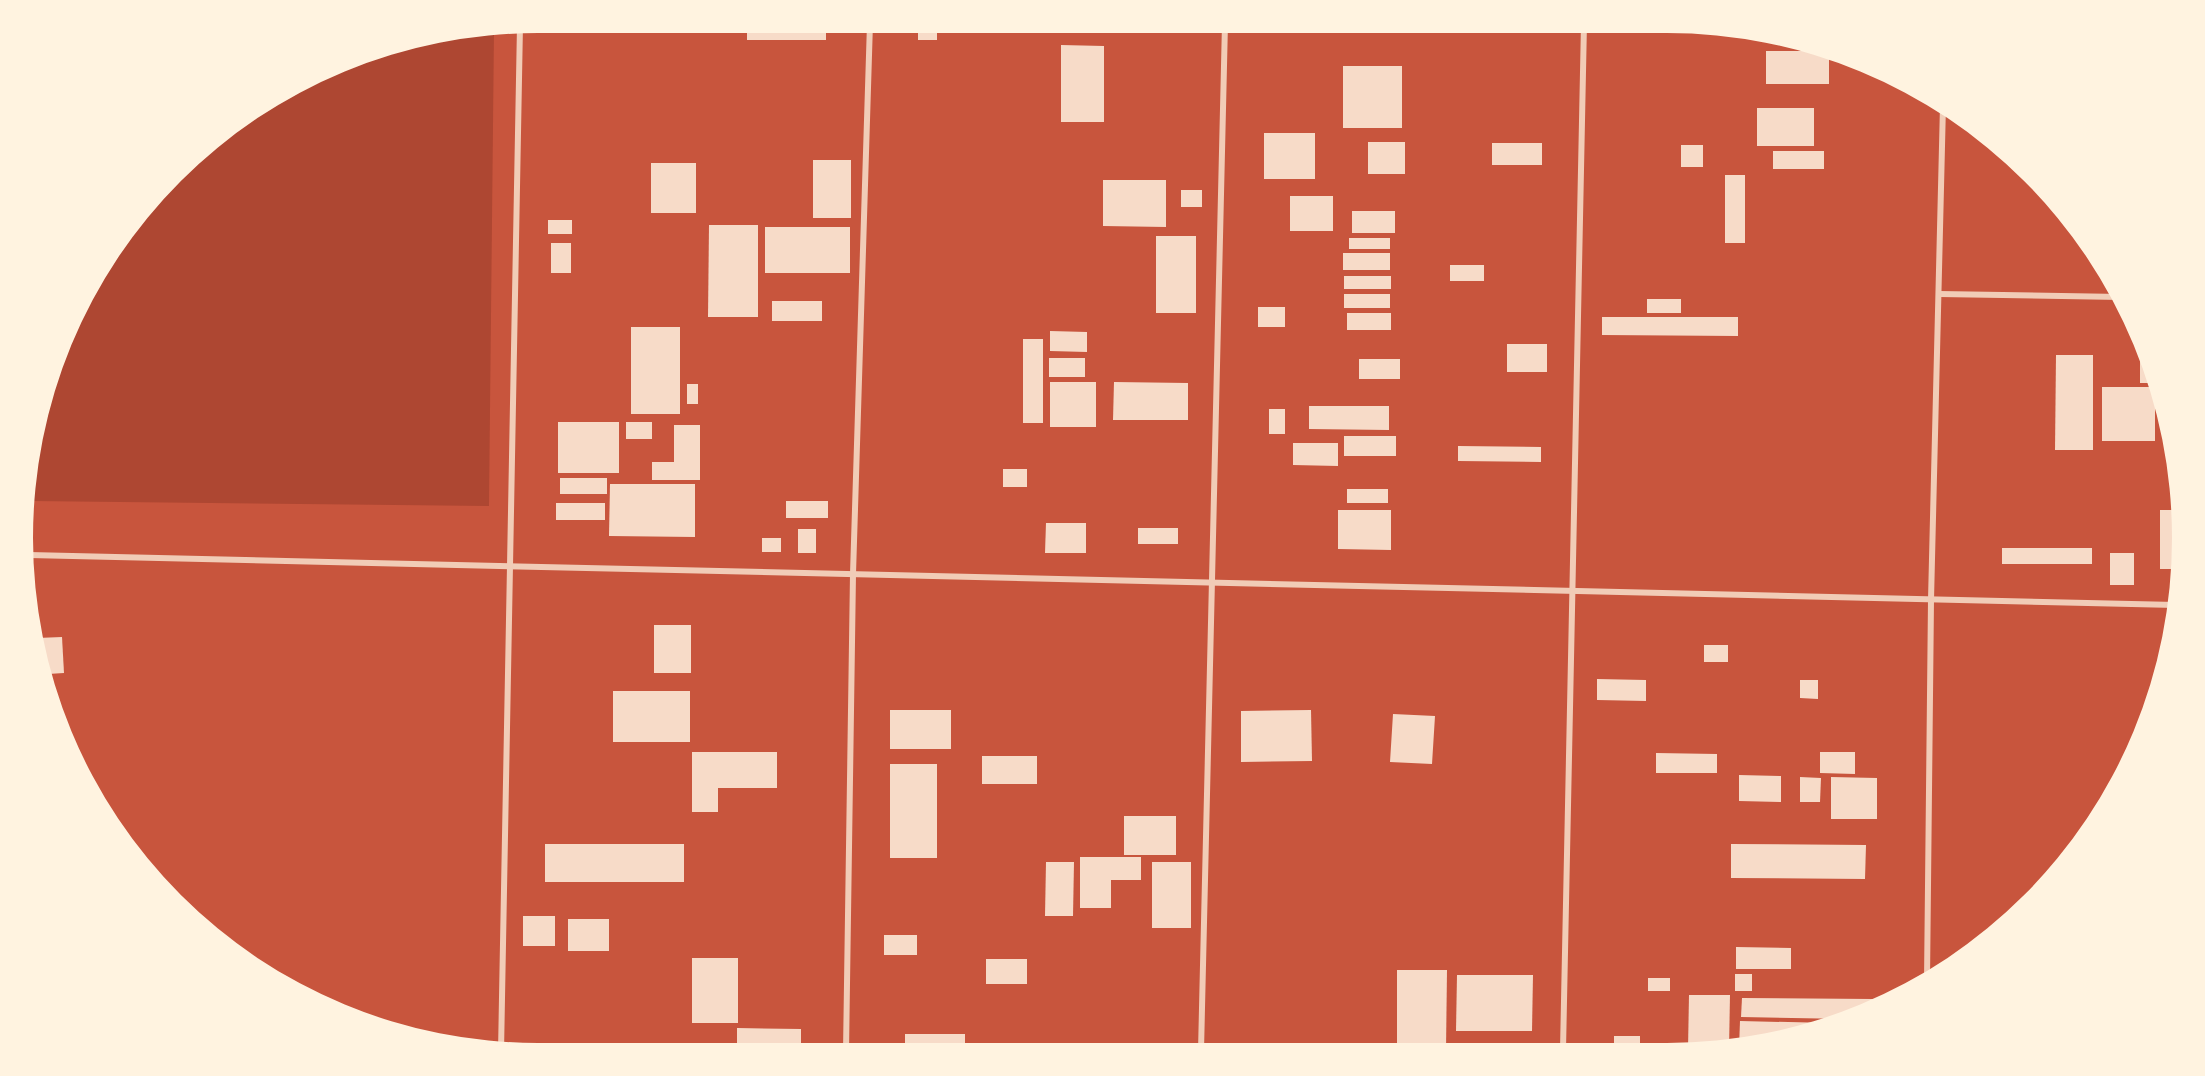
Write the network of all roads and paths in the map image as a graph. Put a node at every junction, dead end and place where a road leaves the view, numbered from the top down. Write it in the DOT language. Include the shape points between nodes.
graph roads {
  1 [pos="870,33"];
  2 [pos="1225,33"];
  3 [pos="1584,33"];
  4 [pos="520,34"];
  5 [pos="1943,115"];
  6 [pos="1938,294"];
  7 [pos="2110,297"];
  8 [pos="34,555"];
  9 [pos="510,566"];
  10 [pos="853,574"];
  11 [pos="1213,582"];
  12 [pos="1572,591"];
  13 [pos="1931,600"];
  14 [pos="2168,605"];
  15 [pos="1927,970"];
  16 [pos="501,1042"];
  17 [pos="846,1043"];
  18 [pos="1201,1043"];
  19 [pos="1563,1043"];
  1 -- 10 [label="street"];
  2 -- 11 [label="street"];
  3 -- 12 [label="street"];
  4 -- 9 [label="street"];
  5 -- 6 [label="street"];
  6 -- 7 [label="street"];
  6 -- 13 [label="street"];
  8 -- 9 [label="street"];
  9 -- 10 [label="street"];
  9 -- 16 [label="street"];
  10 -- 11 [label="street"];
  10 -- 17 [label="street"];
  11 -- 12 [label="street"];
  11 -- 18 [label="street"];
  12 -- 13 [label="street"];
  12 -- 19 [label="street"];
  13 -- 14 [label="street"];
  13 -- 15 [label="street"];
}
